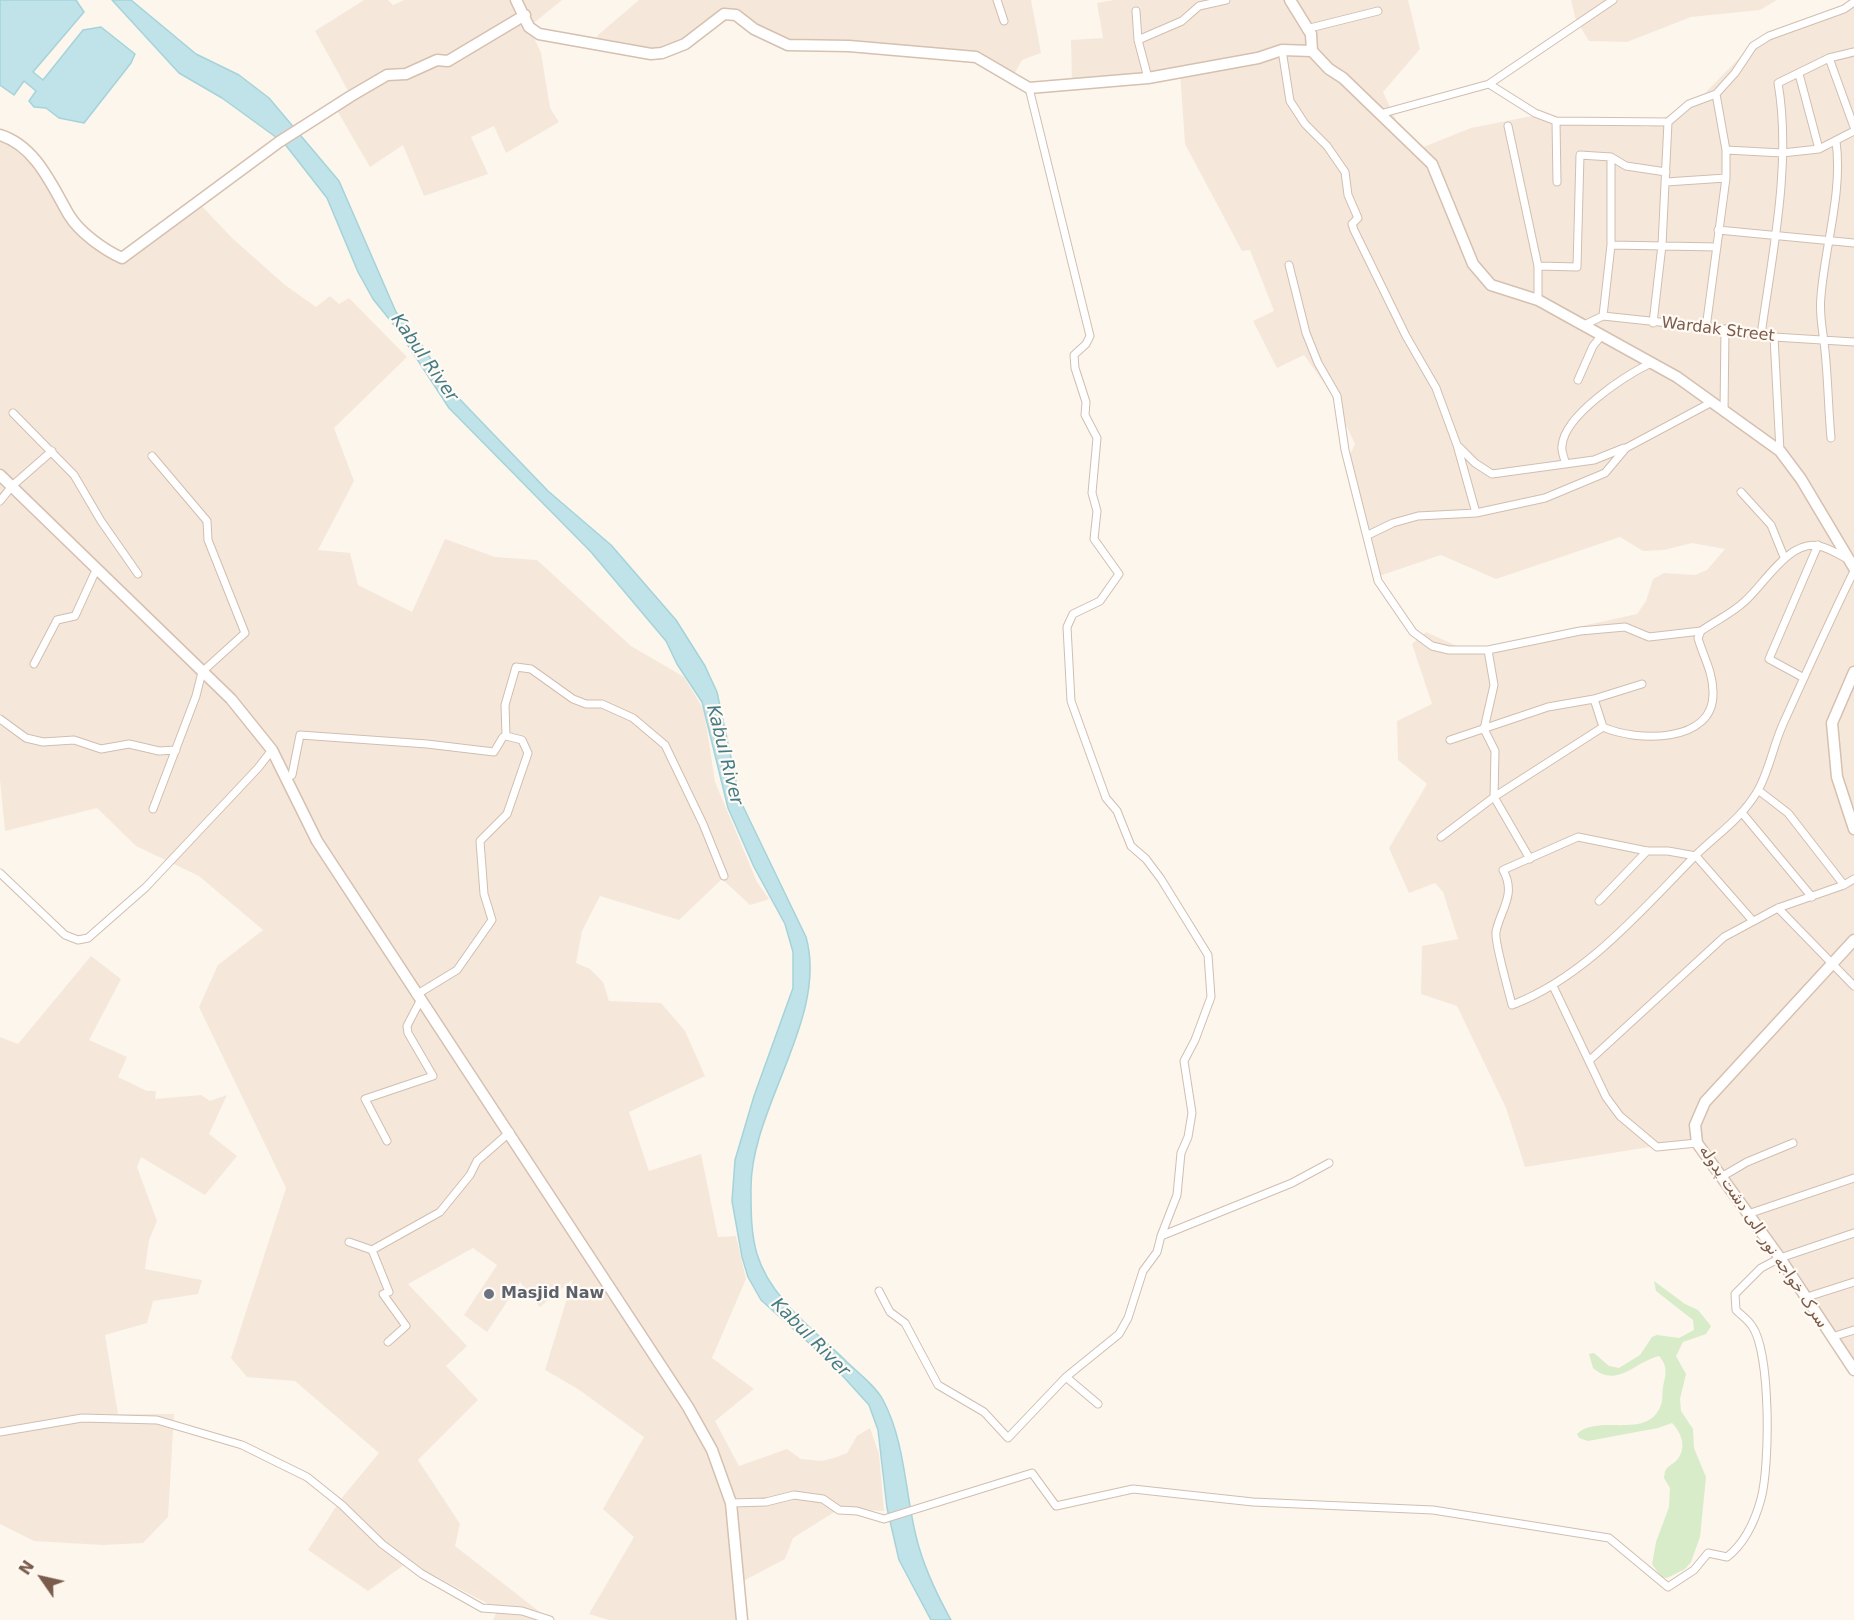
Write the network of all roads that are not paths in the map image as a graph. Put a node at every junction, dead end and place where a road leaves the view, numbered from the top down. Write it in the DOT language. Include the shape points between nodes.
graph roads {
  1 [pos="516,0"];
  2 [pos="997,0"];
  3 [pos="1226,0"];
  4 [pos="1290,0"];
  5 [pos="1613,0"];
  6 [pos="1854,2"];
  7 [pos="1204,3"];
  8 [pos="1136,11"];
  9 [pos="1378,11"];
  10 [pos="525,15"];
  11 [pos="1004,21"];
  12 [pos="1306,29"];
  13 [pos="1138,40"];
  14 [pos="1282,50"];
  15 [pos="1312,51"];
  16 [pos="1854,52"];
  17 [pos="1829,58"];
  18 [pos="1799,74"];
  19 [pos="1148,78"];
  20 [pos="1489,84"];
  21 [pos="1029,88"];
  22 [pos="1716,94"];
  23 [pos="1380,114"];
  24 [pos="1556,121"];
  25 [pos="1668,122"];
  26 [pos="1508,126"];
  27 [pos="1854,129"];
  28 [pos="0,135"];
  29 [pos="1836,141"];
  30 [pos="1819,149"];
  31 [pos="1726,150"];
  32 [pos="1782,153"];
  33 [pos="1611,157"];
  34 [pos="1666,172"];
  35 [pos="1726,178"];
  36 [pos="1557,182"];
  37 [pos="1666,182"];
  38 [pos="1718,230"];
  39 [pos="1775,236"];
  40 [pos="1827,241"];
  41 [pos="1854,243"];
  42 [pos="1611,245"];
  43 [pos="1662,245"];
  44 [pos="1718,247"];
  45 [pos="1289,265"];
  46 [pos="1538,266"];
  47 [pos="1538,300"];
  48 [pos="1603,316"];
  49 [pos="1653,323"];
  50 [pos="1584,325"];
  51 [pos="1706,328"];
  52 [pos="1725,329"];
  53 [pos="1602,335"];
  54 [pos="1761,335"];
  55 [pos="1774,338"];
  56 [pos="1824,341"];
  57 [pos="1854,342"];
  58 [pos="1651,363"];
  59 [pos="1578,380"];
  60 [pos="1712,402"];
  61 [pos="1724,412"];
  62 [pos="13,413"];
  63 [pos="1831,438"];
  64 [pos="1457,445"];
  65 [pos="1626,448"];
  66 [pos="52,451"];
  67 [pos="1780,451"];
  68 [pos="152,456"];
  69 [pos="1566,464"];
  70 [pos="0,475"];
  71 [pos="12,486"];
  72 [pos="1741,492"];
  73 [pos="0,501"];
  74 [pos="1476,513"];
  75 [pos="1368,535"];
  76 [pos="1818,545"];
  77 [pos="1784,557"];
  78 [pos="1853,567"];
  79 [pos="96,570"];
  80 [pos="138,574"];
  81 [pos="1701,631"];
  82 [pos="1488,650"];
  83 [pos="34,664"];
  84 [pos="202,672"];
  85 [pos="1854,672"];
  86 [pos="1804,678"];
  87 [pos="1642,684"];
  88 [pos="1594,699"];
  89 [pos="0,719"];
  90 [pos="1603,727"];
  91 [pos="1484,729"];
  92 [pos="506,736"];
  93 [pos="1450,740"];
  94 [pos="176,750"];
  95 [pos="272,750"];
  96 [pos="288,778"];
  97 [pos="1758,790"];
  98 [pos="1494,797"];
  99 [pos="153,809"];
  100 [pos="1743,814"];
  101 [pos="1854,828"];
  102 [pos="1441,837"];
  103 [pos="1647,851"];
  104 [pos="1696,856"];
  105 [pos="1530,859"];
  106 [pos="0,873"];
  107 [pos="724,876"];
  108 [pos="1854,879"];
  109 [pos="1844,885"];
  110 [pos="1812,897"];
  111 [pos="1599,901"];
  112 [pos="1778,908"];
  113 [pos="1752,920"];
  114 [pos="1854,942"];
  115 [pos="1832,966"];
  116 [pos="1553,986"];
  117 [pos="1854,986"];
  118 [pos="418,998"];
  119 [pos="1590,1059"];
  120 [pos="510,1132"];
  121 [pos="387,1141"];
  122 [pos="1697,1143"];
  123 [pos="1793,1143"];
  124 [pos="1329,1163"];
  125 [pos="1722,1176"];
  126 [pos="1854,1178"];
  127 [pos="1748,1214"];
  128 [pos="1854,1233"];
  129 [pos="1161,1236"];
  130 [pos="349,1242"];
  131 [pos="372,1250"];
  132 [pos="1779,1258"];
  133 [pos="1854,1282"];
  134 [pos="879,1291"];
  135 [pos="1804,1298"];
  136 [pos="1854,1330"];
  137 [pos="1832,1338"];
  138 [pos="388,1342"];
  139 [pos="1854,1370"];
  140 [pos="1066,1377"];
  141 [pos="1098,1404"];
  142 [pos="0,1432"];
  143 [pos="731,1503"];
  144 [pos="550,1620"];
  145 [pos="742,1620"];
  1 -- 10 [label="main road"];
  2 -- 11 [label="street"];
  3 -- 7 [label="street"];
  4 -- 12 [label="main road"];
  5 -- 20 [label="street"];
  6 -- 22 [label="street" via="1753,46"];
  7 -- 13 [label="street" via="1182,21"];
  8 -- 13 [label="street"];
  9 -- 12 [label="street"];
  10 -- 21 [label="main road" via="529,27 540,34 651,54 686,44 724,14 736,15 754,29 788,45 976,57"];
  10 -- 28 [label="main road" via="448,61 437,60 406,74 387,75 298,129 126,255 102,248 95,238 84,233 69,215 48,175 14,142"];
  12 -- 15 [label="main road" via="1311,34"];
  13 -- 19 [label="street"];
  14 -- 15 [label="main road"];
  14 -- 19 [label="main road"];
  14 -- 64 [label="street" via="1290,101 1345,172 1348,195 1358,218 1352,224 1354,230 1436,388"];
  15 -- 23 [label="main road"];
  16 -- 17 [label="street"];
  17 -- 18 [label="street"];
  17 -- 27 [label="street"];
  18 -- 30 [label="street"];
  18 -- 32 [label="street" via="1778,83"];
  19 -- 21 [label="main road"];
  20 -- 23 [label="street"];
  20 -- 24 [label="street" via="1535,113"];
  21 -- 129 [label="street" via="1090,336 1074,355 1086,402 1085,415 1098,438 1092,493 1097,512 1094,539 1119,574 1100,601 1073,614 1069,620 1066,635 1071,701 1106,798 1117,811 1124,834 1161,879 1209,961 1211,997 1184,1061 1191,1094 1191,1121 1181,1153 1177,1195"];
  22 -- 25 [label="street" via="1689,104"];
  22 -- 31 [label="street"];
  23 -- 47 [label="main road" via="1432,164 1473,264 1491,285"];
  24 -- 25 [label="street"];
  24 -- 36 [label="street"];
  25 -- 34 [label="street"];
  26 -- 46 [label="street"];
  27 -- 29 [label="street"];
  29 -- 30 [label="street"];
  29 -- 40 [label="street" via="1836,186"];
  30 -- 32 [label="street"];
  31 -- 32 [label="street"];
  31 -- 35 [label="street"];
  32 -- 39 [label="street"];
  33 -- 34 [label="street" via="1626,166"];
  33 -- 42 [label="street"];
  33 -- 46 [label="street" via="1580,155 1577,267"];
  34 -- 37 [label="street"];
  35 -- 37 [label="street"];
  35 -- 38 [label="street"];
  37 -- 43 [label="street"];
  38 -- 39 [label="street"];
  38 -- 44 [label="street"];
  39 -- 40 [label="street"];
  39 -- 54 [label="street"];
  40 -- 41 [label="street"];
  40 -- 56 [label="street" via="1820,321"];
  42 -- 43 [label="street"];
  42 -- 48 [label="street"];
  43 -- 44 [label="street"];
  43 -- 49 [label="street"];
  44 -- 51 [label="street"];
  45 -- 75 [label="street" via="1306,333 1337,396 1348,461"];
  46 -- 47 [label="street"];
  47 -- 50 [label="main road"];
  48 -- 49 [label="street, Wardak Street"];
  48 -- 50 [label="street"];
  49 -- 51 [label="street, Wardak Street"];
  50 -- 53 [label="main road"];
  51 -- 52 [label="street, Wardak Street"];
  52 -- 54 [label="street, Wardak Street"];
  52 -- 61 [label="street"];
  53 -- 58 [label="main road"];
  53 -- 59 [label="street"];
  54 -- 55 [label="street, Wardak Street"];
  55 -- 56 [label="street, Wardak Street"];
  55 -- 67 [label="street"];
  56 -- 57 [label="street, Wardak Street"];
  56 -- 63 [label="street"];
  58 -- 60 [label="main road"];
  58 -- 69 [label="street" via="1625,375 1594,399 1563,439 1561,448"];
  60 -- 61 [label="main road"];
  60 -- 65 [label="street"];
  61 -- 67 [label="main road"];
  62 -- 66 [label="street"];
  64 -- 69 [label="street" via="1492,474"];
  64 -- 74 [label="street"];
  65 -- 69 [label="street" via="1594,460"];
  65 -- 74 [label="street" via="1605,473 1545,498"];
  66 -- 71 [label="street"];
  66 -- 80 [label="street" via="74,475"];
  67 -- 78 [label="main road"];
  68 -- 84 [label="street" via="207,521 208,540 245,630"];
  70 -- 71 [label="main road"];
  71 -- 73 [label="street"];
  71 -- 79 [label="main road"];
  72 -- 77 [label="street" via="1771,525"];
  74 -- 75 [label="street" via="1418,516"];
  75 -- 82 [label="street" via="1378,581 1413,632 1432,646"];
  76 -- 77 [label="street" via="1797,549"];
  76 -- 78 [label="street"];
  76 -- 86 [label="street" via="1769,659"];
  77 -- 81 [label="street" via="1744,602"];
  78 -- 86 [label="street"];
  79 -- 83 [label="street" via="75,616 57,620"];
  79 -- 84 [label="main road"];
  81 -- 82 [label="street" via="1649,638 1625,627 1602,629 1525,640"];
  81 -- 90 [label="street" via="1698,638 1714,693 1707,714 1698,725 1669,734 1630,734"];
  82 -- 91 [label="street" via="1494,685"];
  84 -- 94 [label="street"];
  84 -- 95 [label="main road" via="231,699"];
  85 -- 101 [label="main road" via="1832,723 1837,777"];
  86 -- 97 [label="street"];
  87 -- 88 [label="street"];
  88 -- 90 [label="street"];
  88 -- 91 [label="street" via="1548,707"];
  89 -- 94 [label="street" via="26,738 43,742 74,740 101,749 129,744 159,751"];
  90 -- 98 [label="street"];
  91 -- 93 [label="street"];
  91 -- 98 [label="street" via="1495,751"];
  92 -- 96 [label="street" via="494,752 300,735 292,775"];
  92 -- 107 [label="street" via="506,705 516,667 531,669 573,699 602,704 633,718 665,745"];
  92 -- 118 [label="street" via="522,740 528,753 507,814 480,841 484,894 492,920 457,970"];
  94 -- 99 [label="street"];
  95 -- 96 [label="main road"];
  95 -- 106 [label="street" via="146,887 88,938 78,940 65,935"];
  96 -- 118 [label="main road" via="317,841"];
  97 -- 100 [label="street"];
  97 -- 109 [label="street" via="1788,813"];
  98 -- 102 [label="street"];
  98 -- 105 [label="street"];
  100 -- 104 [label="street"];
  100 -- 110 [label="street"];
  103 -- 104 [label="street" via="1668,850"];
  103 -- 105 [label="street" via="1578,837"];
  103 -- 111 [label="street"];
  104 -- 113 [label="street"];
  104 -- 116 [label="street" via="1623,928"];
  105 -- 116 [label="street" via="1503,870 1507,877 1506,910 1495,934 1512,1005"];
  108 -- 109 [label="street"];
  109 -- 110 [label="street"];
  110 -- 112 [label="street"];
  112 -- 113 [label="street"];
  112 -- 115 [label="street"];
  113 -- 119 [label="street" via="1724,937"];
  114 -- 115 [label="main road, سرک خواجه نور الی دشت پدوله"];
  115 -- 117 [label="street"];
  115 -- 122 [label="main road, سرک خواجه نور الی دشت پدوله" via="1705,1102 1695,1125"];
  116 -- 119 [label="street"];
  118 -- 120 [label="main road"];
  118 -- 121 [label="street" via="408,1033 433,1076 365,1099"];
  119 -- 122 [label="street" via="1606,1097 1620,1116 1657,1147"];
  120 -- 131 [label="street" via="477,1161 440,1212"];
  120 -- 143 [label="main road" via="688,1407 712,1450"];
  122 -- 125 [label="main road, سرک خواجه نور الی دشت پدوله"];
  123 -- 125 [label="street"];
  124 -- 129 [label="street" via="1292,1183"];
  125 -- 127 [label="main road, سرک خواجه نور الی دشت پدوله"];
  126 -- 127 [label="street"];
  127 -- 132 [label="main road, سرک خواجه نور الی دشت پدوله"];
  128 -- 132 [label="street"];
  129 -- 140 [label="street" via="1119,1334"];
  130 -- 131 [label="street"];
  131 -- 138 [label="street" via="389,1292 383,1294 406,1326"];
  132 -- 135 [label="main road, سرک خواجه نور الی دشت پدوله"];
  132 -- 143 [label="street" via="1761,1268 1735,1294 1736,1310 1753,1326 1760,1346 1769,1404 1762,1497 1751,1528 1738,1548 1727,1557 1708,1552 1694,1570 1668,1587 1609,1539 1433,1510 1253,1502 1133,1489 1056,1506 1032,1473 884,1519 839,1510 823,1499 794,1495 766,1502"];
  133 -- 135 [label="street"];
  134 -- 140 [label="street" via="891,1312 905,1323 938,1385 984,1412 1008,1438"];
  135 -- 137 [label="main road, سرک خواجه نور الی دشت پدوله"];
  136 -- 137 [label="street"];
  137 -- 139 [label="main road, سرک خواجه نور الی دشت پدوله"];
  140 -- 141 [label="street"];
  142 -- 144 [label="street" via="82,1418 157,1420 242,1445 307,1477 422,1574 482,1608 522,1611"];
  143 -- 145 [label="main road"];
}
